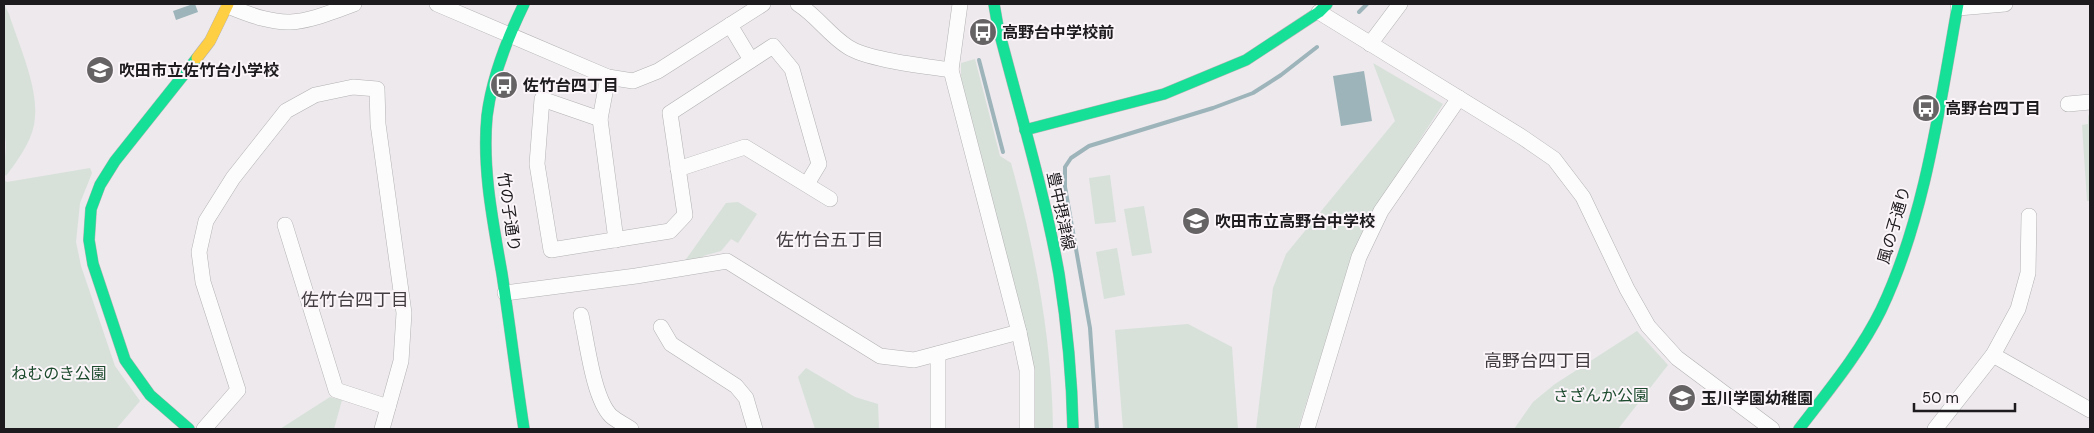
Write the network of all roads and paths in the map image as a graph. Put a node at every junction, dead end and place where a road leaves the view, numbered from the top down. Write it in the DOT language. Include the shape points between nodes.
graph roads {
  1 [pos="354,4"];
  2 [pos="437,4"];
  3 [pos="524,4"];
  4 [pos="763,4"];
  5 [pos="798,4"];
  6 [pos="960,4"];
  7 [pos="994,4"];
  8 [pos="1400,4"];
  9 [pos="2005,4"];
  10 [pos="228,5"];
  11 [pos="1958,6"];
  12 [pos="1323,8"];
  13 [pos="730,24"];
  14 [pos="509,35"];
  15 [pos="1370,44"];
  16 [pos="751,60"];
  17 [pos="950,70"];
  18 [pos="608,77"];
  19 [pos="1459,98"];
  20 [pos="2090,102"];
  21 [pos="2068,104"];
  22 [pos="600,119"];
  23 [pos="1025,130"];
  24 [pos="678,168"];
  25 [pos="807,184"];
  26 [pos="830,199"];
  27 [pos="2029,216"];
  28 [pos="285,225"];
  29 [pos="616,240"];
  30 [pos="505,293"];
  31 [pos="581,315"];
  32 [pos="660,327"];
  33 [pos="1019,332"];
  34 [pos="938,354"];
  35 [pos="1993,355"];
  36 [pos="2089,406"];
  37 [pos="388,407"];
  38 [pos="188,429"];
  39 [pos="204,429"];
  40 [pos="382,429"];
  41 [pos="524,429"];
  42 [pos="631,429"];
  43 [pos="755,429"];
  44 [pos="938,429"];
  45 [pos="1027,429"];
  46 [pos="1073,429"];
  47 [pos="1307,429"];
  48 [pos="1772,429"];
  49 [pos="1799,429"];
  50 [pos="1935,429"];
  1 -- 10 [label="street" via="309,21 286,23 259,19"];
  2 -- 14 [label="street"];
  3 -- 14 [label="street, 竹の子通り"];
  4 -- 13 [label="street"];
  5 -- 17 [label="street" via="850,48 868,55"];
  6 -- 17 [label="street"];
  7 -- 23 [label="street, 豊中摂津線"];
  8 -- 15 [label="street"];
  9 -- 11 [label="street"];
  10 -- 38 [label="street" via="210,41 115,161 90,209 89,240 93,264 125,360 150,395"];
  11 -- 49 [label="street, 風の子通り" via="1926,167 1900,267 1875,320 1846,367"];
  12 -- 15 [label="street"];
  12 -- 23 [label="street" via="1246,60 1164,94"];
  13 -- 16 [label="street"];
  13 -- 18 [label="street" via="658,71 633,81"];
  14 -- 18 [label="street"];
  14 -- 30 [label="street, 竹の子通り" via="493,84 486,130 487,185"];
  15 -- 19 [label="street"];
  16 -- 24 [label="street" via="670,113"];
  16 -- 25 [label="street" via="773,46 792,69 819,164"];
  17 -- 33 [label="street"];
  18 -- 22 [label="street"];
  19 -- 47 [label="street" via="1381,211 1359,257"];
  19 -- 48 [label="street" via="1554,159 1583,197 1648,326 1677,358"];
  20 -- 21 [label="street"];
  22 -- 29 [label="street"];
  22 -- 29 [label="street" via="542,99 537,164 551,250"];
  23 -- 46 [label="street, 豊中摂津線" via="1049,224 1062,303 1072,386"];
  24 -- 25 [label="street" via="745,147"];
  24 -- 29 [label="street" via="685,215 670,232"];
  25 -- 26 [label="street"];
  27 -- 35 [label="street" via="2028,273 2018,309"];
  28 -- 37 [label="street" via="336,390"];
  30 -- 34 [label="street" via="636,276 731,257 880,356 914,360"];
  30 -- 41 [label="street, 竹の子通り"];
  31 -- 42 [label="street" via="607,422"];
  32 -- 43 [label="street" via="671,344 736,386 746,398"];
  33 -- 34 [label="street"];
  33 -- 45 [label="street" via="1027,370"];
  34 -- 44 [label="street"];
  35 -- 36 [label="street"];
  35 -- 50 [label="street"];
  37 -- 39 [label="street" via="401,361 404,313 378,124 377,89 353,87 314,95 286,111 233,178 206,221 199,252 203,282 238,390"];
  37 -- 40 [label="street"];
}
